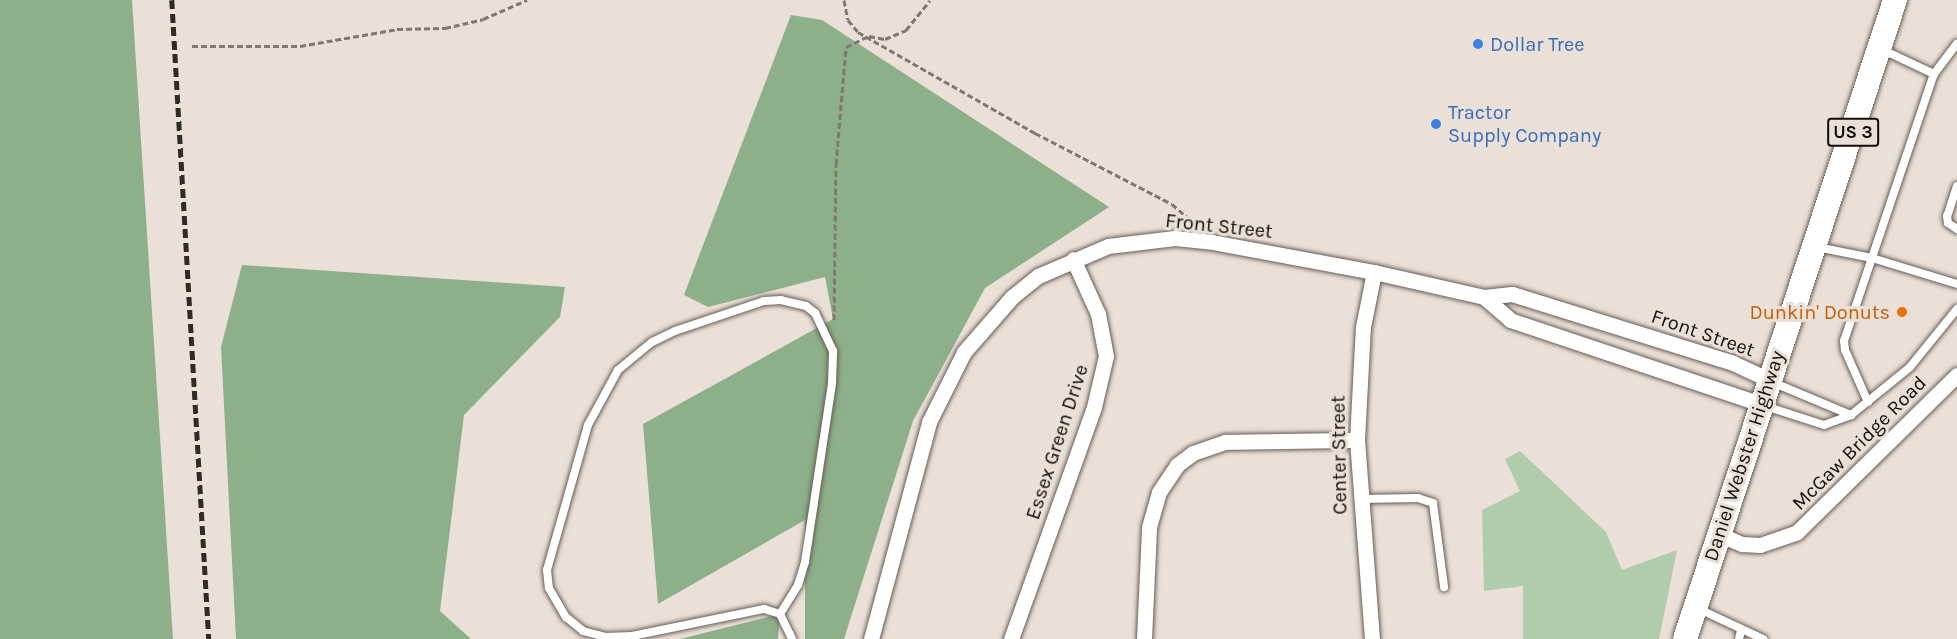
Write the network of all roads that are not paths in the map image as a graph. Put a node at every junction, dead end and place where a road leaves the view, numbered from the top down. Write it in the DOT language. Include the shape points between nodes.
graph roads {
  1 [pos="1895,0"];
  2 [pos="1957,44"];
  3 [pos="1880,49"];
  4 [pos="1934,74"];
  5 [pos="1957,186"];
  6 [pos="1957,229"];
  7 [pos="1815,246"];
  8 [pos="1872,258"];
  9 [pos="1072,259"];
  10 [pos="1374,272"];
  11 [pos="1957,284"];
  12 [pos="1484,297"];
  13 [pos="1957,309"];
  14 [pos="1957,375"];
  15 [pos="1769,380"];
  16 [pos="1868,402"];
  17 [pos="1761,404"];
  18 [pos="1851,415"];
  19 [pos="1357,440"];
  20 [pos="1359,499"];
  21 [pos="1718,534"];
  22 [pos="1444,587"];
  23 [pos="1694,608"];
  24 [pos="780,614"];
  25 [pos="1741,630"];
  26 [pos="792,639"];
  27 [pos="871,639"];
  28 [pos="1011,639"];
  29 [pos="1144,639"];
  30 [pos="1372,639"];
  31 [pos="1685,639"];
  32 [pos="1738,639"];
  33 [pos="1763,639"];
  1 -- 3 [label="main road, Daniel Webster Highway / US 3"];
  2 -- 4 [label="lane"];
  3 -- 4 [label="lane"];
  3 -- 7 [label="main road, Daniel Webster Highway / US 3"];
  4 -- 8 [label="lane"];
  5 -- 6 [label="lane" via="1947,216 1948,223"];
  7 -- 8 [label="lane"];
  7 -- 15 [label="main road, Daniel Webster Highway / US 3"];
  8 -- 11 [label="lane"];
  8 -- 16 [label="lane" via="1844,341"];
  9 -- 10 [label="street, Front Street" via="1138,240 1212,242"];
  9 -- 27 [label="street, Front Street" via="1038,276 1012,297 963,352 944,387 919,458"];
  9 -- 28 [label="street, Essex Green Drive" via="1098,314 1106,356 1094,407"];
  10 -- 12 [label="street, Front Street"];
  10 -- 19 [label="street, Center Street" via="1363,327"];
  12 -- 15 [label="street, Front Street" via="1512,294 1733,363"];
  12 -- 17 [label="street, Front Street" via="1510,320"];
  13 -- 16 [label="lane" via="1910,367"];
  14 -- 21 [label="street, McGaw Bridge Road" via="1797,532 1760,545 1742,544"];
  15 -- 17 [label="main road, Daniel Webster Highway / US 3"];
  15 -- 18 [label="lane"];
  16 -- 18 [label="lane"];
  17 -- 18 [label="lane" via="1824,424"];
  17 -- 21 [label="main road, Daniel Webster Highway / US 3"];
  19 -- 20 [label="street, Center Street"];
  19 -- 29 [label="street" via="1225,442 1193,453 1177,465 1159,492 1149,527"];
  20 -- 22 [label="lane" via="1418,498 1433,503"];
  20 -- 30 [label="street, Center Street"];
  21 -- 23 [label="main road, Daniel Webster Highway / US 3"];
  23 -- 25 [label="lane"];
  23 -- 31 [label="main road, Daniel Webster Highway / US 3"];
  24 -- 24 [label="lane" via="764,609 744,611 632,636 605,637 583,631 556,603 547,570 549,551 597,403 618,370 635,354 693,325 764,301 782,300 806,306 814,313 833,351 832,383 805,562 798,585"];
  24 -- 26 [label="lane"];
  25 -- 32 [label="lane"];
  25 -- 33 [label="lane"];
}
